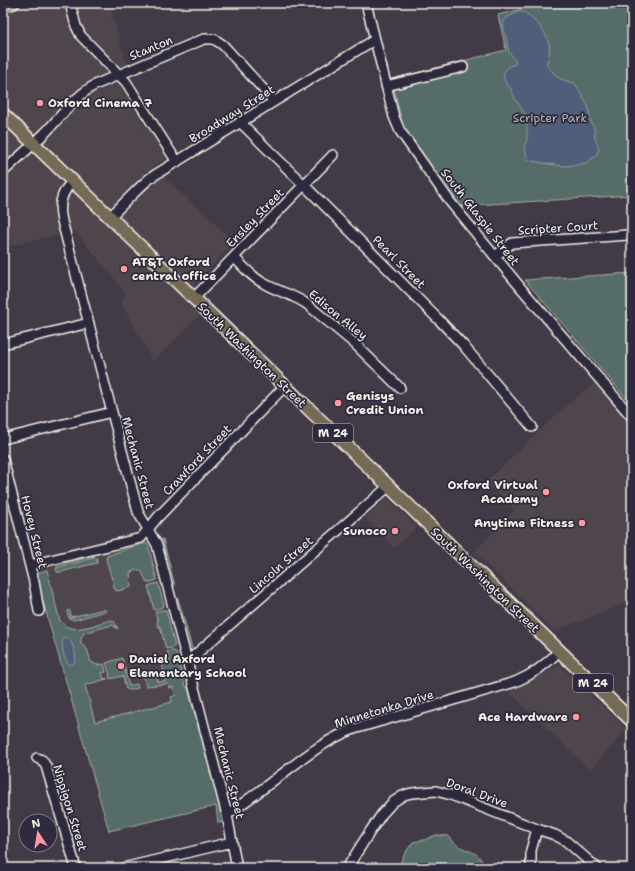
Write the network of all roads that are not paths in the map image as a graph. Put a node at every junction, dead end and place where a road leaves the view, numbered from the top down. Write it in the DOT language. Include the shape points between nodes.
graph roads {
  1 [pos="13,3"];
  2 [pos="70,3"];
  3 [pos="366,3"];
  4 [pos="3,5"];
  5 [pos="374,40"];
  6 [pos="463,67"];
  7 [pos="119,74"];
  8 [pos="386,86"];
  9 [pos="274,101"];
  10 [pos="3,114"];
  11 [pos="240,122"];
  12 [pos="34,143"];
  13 [pos="333,155"];
  14 [pos="177,162"];
  15 [pos="3,172"];
  16 [pos="73,181"];
  17 [pos="304,185"];
  18 [pos="110,217"];
  19 [pos="628,235"];
  20 [pos="495,256"];
  21 [pos="234,257"];
  22 [pos="194,298"];
  23 [pos="89,323"];
  24 [pos="3,344"];
  25 [pos="285,386"];
  26 [pos="400,388"];
  27 [pos="112,412"];
  28 [pos="632,416"];
  29 [pos="532,427"];
  30 [pos="3,440"];
  31 [pos="3,460"];
  32 [pos="388,487"];
  33 [pos="148,529"];
  34 [pos="30,565"];
  35 [pos="39,611"];
  36 [pos="556,648"];
  37 [pos="188,661"];
  38 [pos="632,721"];
  39 [pos="37,758"];
  40 [pos="227,815"];
  41 [pos="537,830"];
  42 [pos="232,842"];
  43 [pos="76,868"];
  44 [pos="123,868"];
  45 [pos="237,868"];
  46 [pos="347,868"];
  47 [pos="530,868"];
  48 [pos="597,868"];
  1 -- 4 [label="main road"];
  2 -- 7 [label="street" via="81,36"];
  3 -- 5 [label="street, South Glaspie Street"];
  5 -- 8 [label="street, South Glaspie Street"];
  5 -- 9 [label="street, Broadway Street"];
  6 -- 8 [label="street"];
  7 -- 9 [label="street, Stanton" via="193,43 212,39 227,48"];
  7 -- 12 [label="street, Stanton" via="83,93"];
  7 -- 14 [label="street"];
  8 -- 20 [label="street, South Glaspie Street" via="400,130 451,203"];
  9 -- 11 [label="street, Broadway Street"];
  10 -- 12 [label="main road, South Washington Street / M 24"];
  11 -- 14 [label="street, Broadway Street"];
  11 -- 17 [label="street, Pearl Street"];
  12 -- 15 [label="street, Stanton"];
  12 -- 16 [label="main road, South Washington Street / M 24"];
  13 -- 17 [label="street, Ensley Street"];
  14 -- 18 [label="street, Broadway Street" via="143,184"];
  16 -- 18 [label="main road, South Washington Street / M 24"];
  16 -- 23 [label="street, Mechanic Street" via="63,194 60,212"];
  17 -- 21 [label="street, Ensley Street"];
  17 -- 29 [label="street, Pearl Street" via="441,322"];
  18 -- 22 [label="main road, South Washington Street / M 24"];
  19 -- 20 [label="street, Scripter Court" via="512,243"];
  20 -- 28 [label="street, South Glaspie Street"];
  21 -- 22 [label="street, Ensley Street"];
  21 -- 26 [label="street, Edison Alley" via="265,284 308,305 366,354"];
  22 -- 25 [label="main road, South Washington Street / M 24"];
  23 -- 24 [label="street"];
  23 -- 27 [label="street, Mechanic Street"];
  25 -- 32 [label="main road, South Washington Street / M 24"];
  25 -- 33 [label="street, Crawford Street"];
  27 -- 30 [label="street"];
  27 -- 33 [label="street, Mechanic Street" via="138,512"];
  31 -- 34 [label="street, Hovey Street"];
  32 -- 36 [label="main road, South Washington Street / M 24"];
  32 -- 37 [label="street, Lincoln Street"];
  33 -- 34 [label="street, Crawford Street" via="141,538"];
  33 -- 37 [label="street, Mechanic Street" via="157,545"];
  34 -- 35 [label="street, Hovey Street"];
  36 -- 38 [label="main road, M 24"];
  36 -- 40 [label="street, Minnetonka Drive" via="550,660 515,682 354,729 331,739"];
  37 -- 40 [label="street, Mechanic Street"];
  39 -- 43 [label="street, Nippigon Street" via="46,766"];
  40 -- 42 [label="street, Mechanic Street"];
  41 -- 46 [label="street, Doral Drive" via="451,795 436,791 412,793 393,802 382,814"];
  41 -- 47 [label="street" via="531,850"];
  41 -- 48 [label="street, Doral Drive" via="566,841"];
  42 -- 44 [label="street"];
  42 -- 45 [label="street, Mechanic Street"];
}
